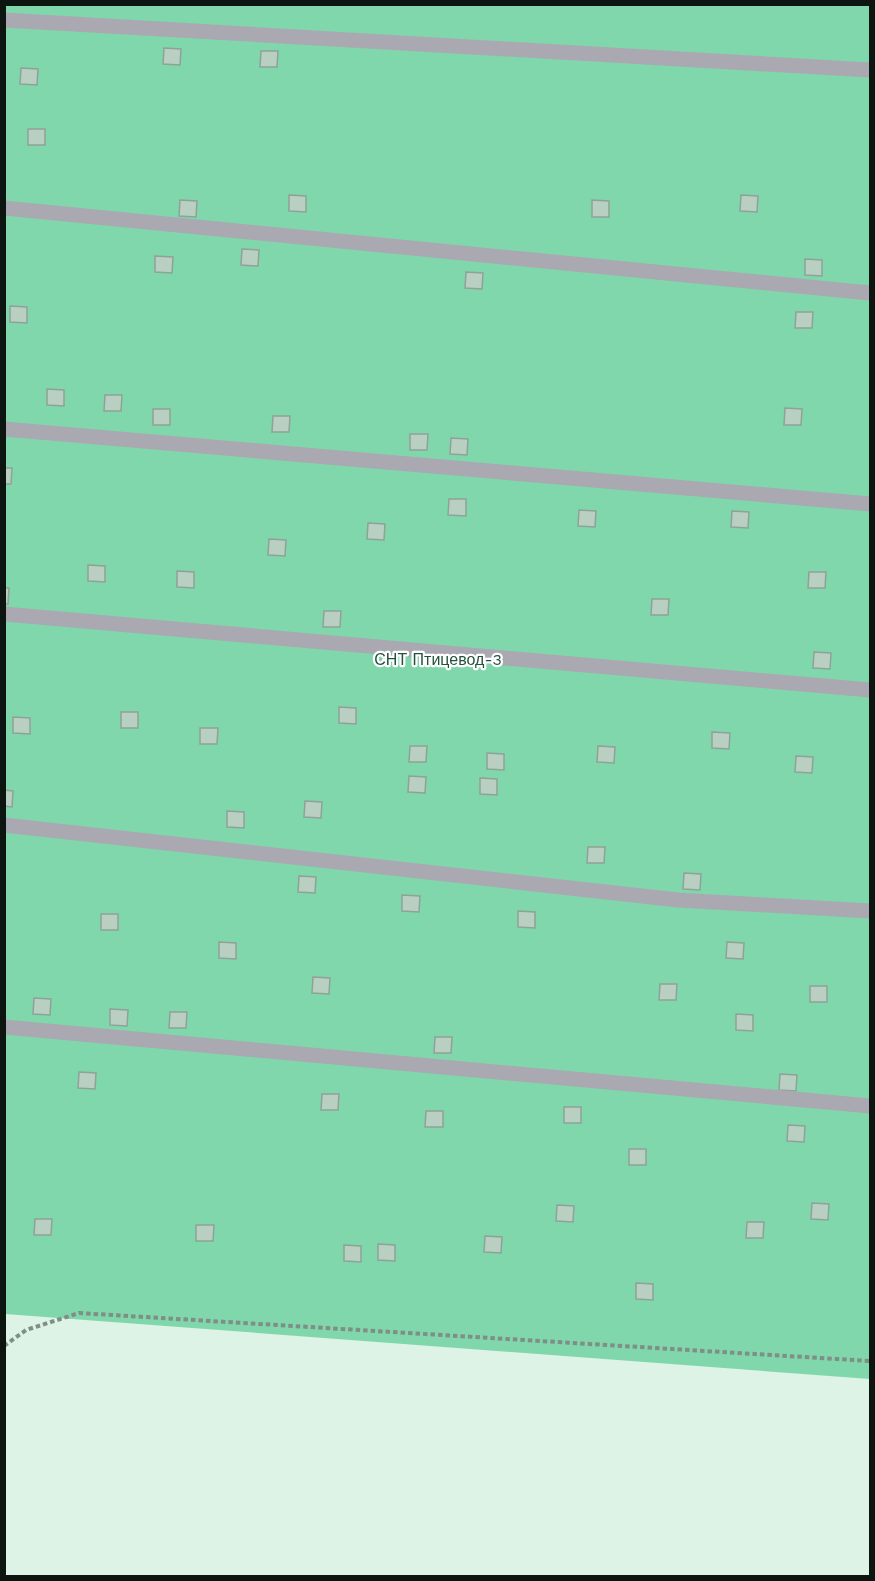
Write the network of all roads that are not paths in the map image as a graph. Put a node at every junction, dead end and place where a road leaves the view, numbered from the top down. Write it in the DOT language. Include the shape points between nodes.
graph roads {
  1 [pos="4,20"];
  2 [pos="870,70"];
  3 [pos="4,208"];
  4 [pos="870,293"];
  5 [pos="4,429"];
  6 [pos="870,504"];
  7 [pos="4,614"];
  8 [pos="870,690"];
  9 [pos="4,825"];
  10 [pos="870,911"];
  11 [pos="4,1027"];
  12 [pos="870,1106"];
  1 -- 2 [label="lane"];
  3 -- 4 [label="lane"];
  5 -- 6 [label="lane"];
  7 -- 8 [label="lane"];
  9 -- 10 [label="lane" via="678,900"];
  11 -- 12 [label="lane"];
}
